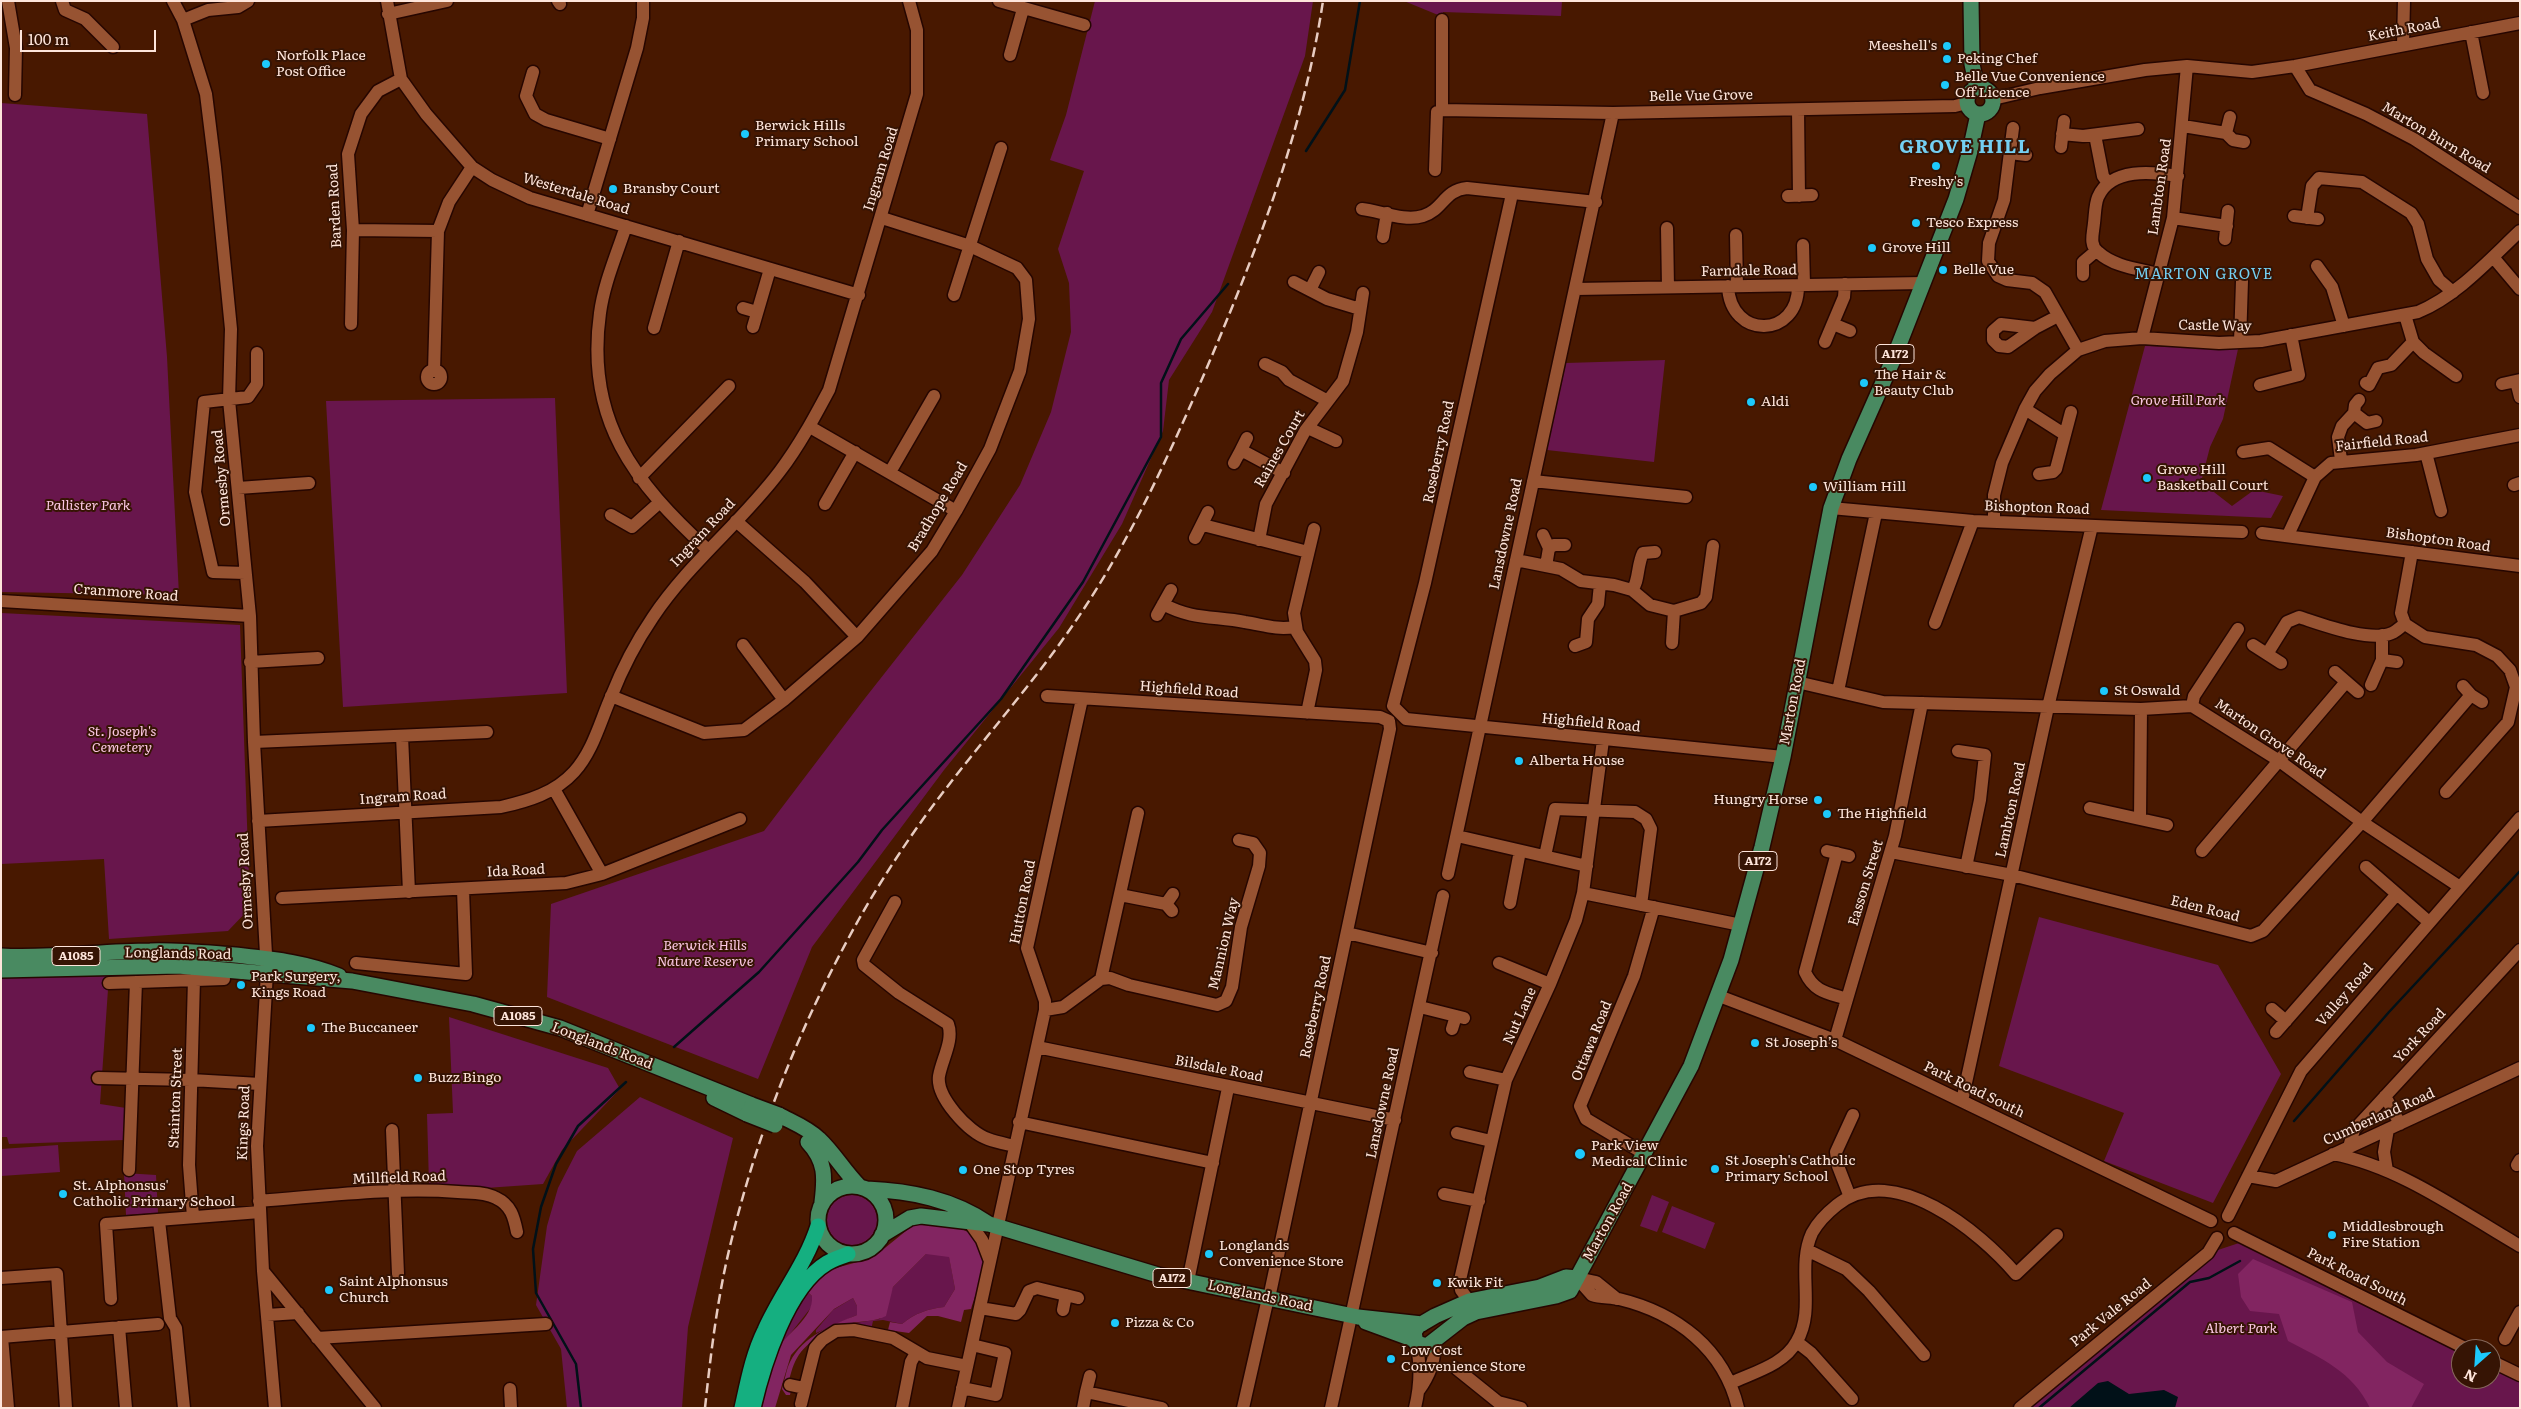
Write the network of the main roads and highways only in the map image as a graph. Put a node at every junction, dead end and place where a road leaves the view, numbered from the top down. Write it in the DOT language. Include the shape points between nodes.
graph roads {
  1 [pos="1971,1"];
  2 [pos="1977,88"];
  3 [pos="1972,109"];
  4 [pos="1,956"];
  5 [pos="266,965"];
  6 [pos="1,970"];
  7 [pos="777,1120"];
  8 [pos="863,1187"];
  9 [pos="822,1202"];
  10 [pos="994,1225"];
  11 [pos="818,1226"];
  12 [pos="882,1235"];
  13 [pos="848,1254"];
  14 [pos="1577,1278"];
  15 [pos="1355,1316"];
  16 [pos="1423,1324"];
  17 [pos="1415,1341"];
  18 [pos="1435,1341"];
  19 [pos="742,1408"];
  20 [pos="753,1408"];
  1 -- 2 [label="main road" via="1972,64"];
  2 -- 3 [label="main road" via="1970,92"];
  2 -- 3 [label="main road" via="1989,91 1993,99 1989,110"];
  3 -- 14 [label="main road, Marton Road / A172" via="1970,151 1956,199 1831,508 1783,757 1741,925 1718,996 1691,1066"];
  4 -- 5 [label="main road, Longlands Road / A1085" via="84,956 151,951"];
  5 -- 6 [label="main road, Longlands Road / A1085"];
  5 -- 7 [label="main road, Longlands Road / A1085, bridge" via="318,967 352,981 473,1004 560,1028 676,1076 707,1095"];
  7 -- 8 [label="main road, Longlands Road / A1085" via="810,1131 845,1172"];
  7 -- 9 [label="main road, Longlands Road / A1085" via="806,1141 819,1156 824,1169"];
  8 -- 9 [label="main road, Longlands Road" via="838,1188"];
  8 -- 10 [label="main road, Longlands Road / A172" via="939,1199"];
  8 -- 12 [label="main road, Longlands Road" via="878,1197 885,1209"];
  9 -- 11 [label="main road, Longlands Road"];
  10 -- 12 [label="main road, Longlands Road / A172" via="921,1216 910,1218"];
  10 -- 15 [label="main road, Longlands Road / A172" via="1158,1275"];
  11 -- 13 [label="main road" via="829,1245"];
  11 -- 19 [label="highway" via="806,1258 764,1330"];
  12 -- 13 [label="main road, Longlands Road" via="868,1250"];
  13 -- 20 [label="highway" via="826,1264 797,1295 772,1342"];
  14 -- 16 [label="main road, Marton Road" via="1566,1277 1540,1287 1469,1301"];
  14 -- 18 [label="main road, Marton Road / A172" via="1570,1291 1556,1296 1476,1312 1463,1318"];
  15 -- 16 [label="main road, Longlands Road / A172"];
  15 -- 17 [label="main road, Longlands Road / A172"];
  16 -- 17 [label="main road" via="1416,1329"];
  16 -- 18 [label="main road" via="1434,1328"];
  17 -- 18 [label="main road" via="1423,1347"];
}
